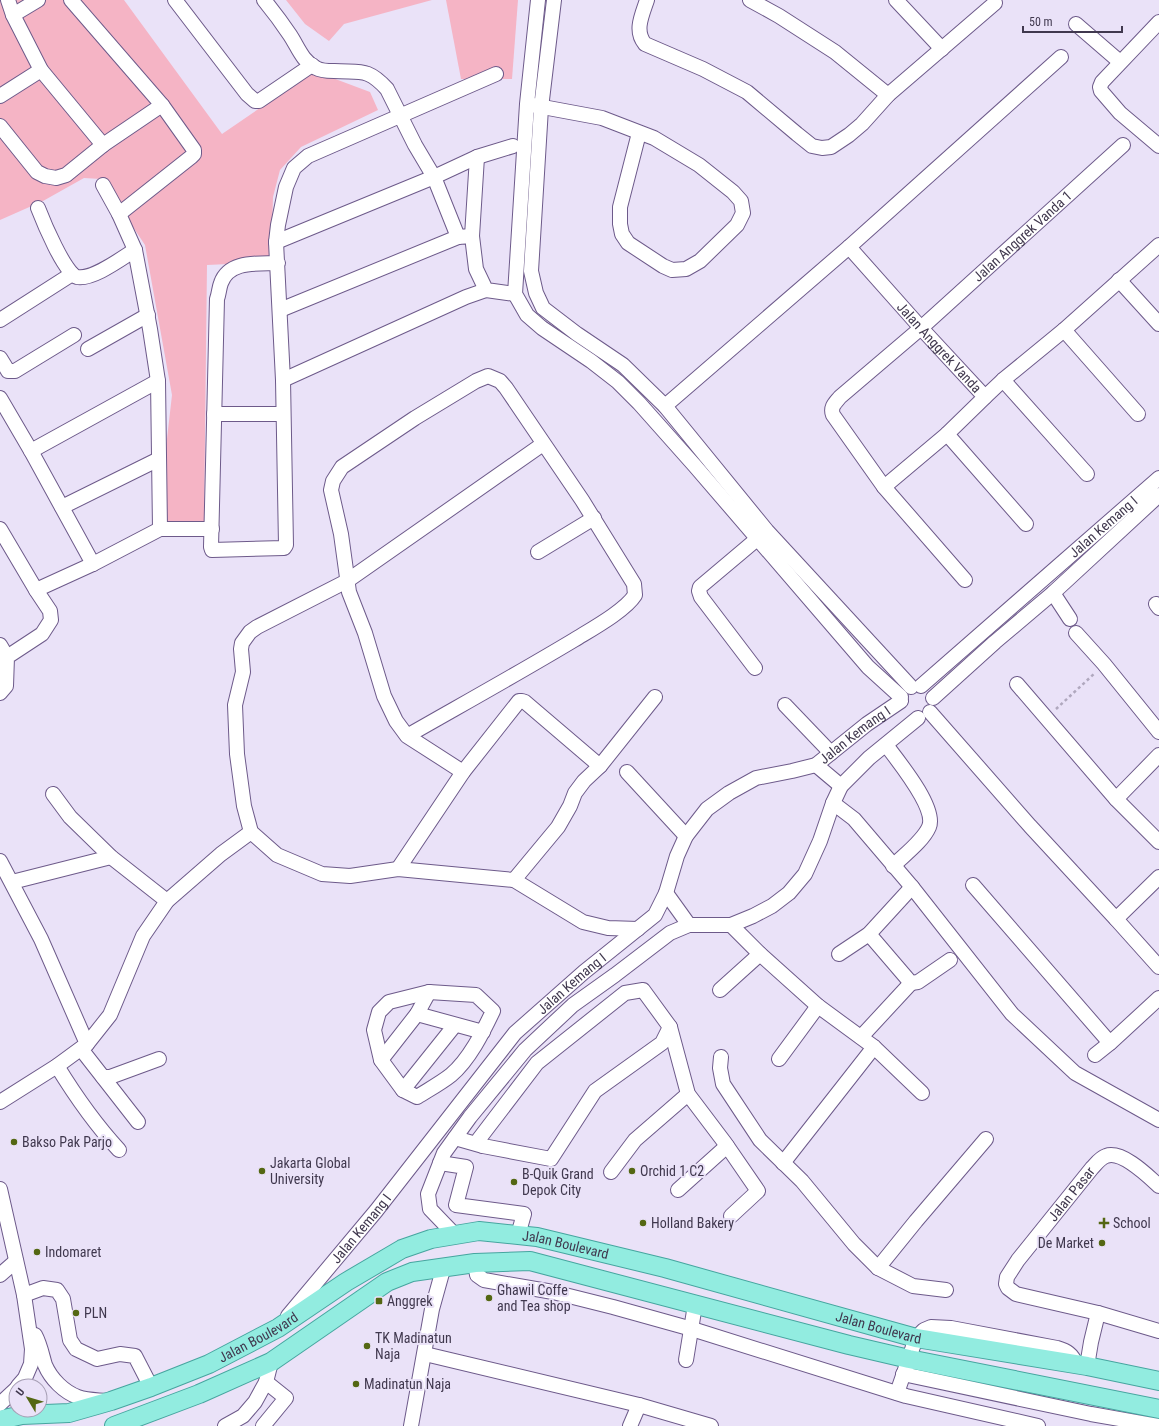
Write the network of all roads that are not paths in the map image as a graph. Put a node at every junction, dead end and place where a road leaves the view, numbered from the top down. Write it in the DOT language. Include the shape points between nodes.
graph roads {
  1 [pos="8,0"];
  2 [pos="38,0"];
  3 [pos="71,0"];
  4 [pos="175,0"];
  5 [pos="264,0"];
  6 [pos="538,0"];
  7 [pos="554,0"];
  8 [pos="647,0"];
  9 [pos="750,0"];
  10 [pos="896,0"];
  11 [pos="995,3"];
  12 [pos="13,15"];
  13 [pos="1159,22"];
  14 [pos="1076,24"];
  15 [pos="942,49"];
  16 [pos="1061,57"];
  17 [pos="1120,62"];
  18 [pos="312,65"];
  19 [pos="41,70"];
  20 [pos="496,74"];
  21 [pos="888,95"];
  22 [pos="0,96"];
  23 [pos="528,104"];
  24 [pos="162,105"];
  25 [pos="541,108"];
  26 [pos="401,116"];
  27 [pos="0,126"];
  28 [pos="639,133"];
  29 [pos="103,145"];
  30 [pos="1123,145"];
  31 [pos="513,146"];
  32 [pos="1159,146"];
  33 [pos="477,157"];
  34 [pos="434,177"];
  35 [pos="103,184"];
  36 [pos="38,208"];
  37 [pos="119,214"];
  38 [pos="472,236"];
  39 [pos="458,237"];
  40 [pos="276,242"];
  41 [pos="1159,245"];
  42 [pos="849,247"];
  43 [pos="135,250"];
  44 [pos="278,263"];
  45 [pos="72,274"];
  46 [pos="1119,280"];
  47 [pos="486,290"];
  48 [pos="515,294"];
  49 [pos="280,310"];
  50 [pos="148,315"];
  51 [pos="0,320"];
  52 [pos="1159,324"];
  53 [pos="920,328"];
  54 [pos="1064,330"];
  55 [pos="74,335"];
  56 [pos="88,349"];
  57 [pos="0,358"];
  58 [pos="283,380"];
  59 [pos="1003,380"];
  60 [pos="158,381"];
  61 [pos="985,397"];
  62 [pos="0,398"];
  63 [pos="664,406"];
  64 [pos="214,414"];
  65 [pos="284,414"];
  66 [pos="1138,414"];
  67 [pos="947,434"];
  68 [pos="543,444"];
  69 [pos="31,451"];
  70 [pos="159,459"];
  71 [pos="1087,474"];
  72 [pos="1159,478"];
  73 [pos="884,487"];
  74 [pos="1159,495"];
  75 [pos="62,507"];
  76 [pos="594,518"];
  77 [pos="1026,524"];
  78 [pos="0,529"];
  79 [pos="166,529"];
  80 [pos="205,529"];
  81 [pos="762,535"];
  82 [pos="538,552"];
  83 [pos="93,564"];
  84 [pos="965,580"];
  85 [pos="346,581"];
  86 [pos="36,590"];
  87 [pos="1053,593"];
  88 [pos="1070,620"];
  89 [pos="1076,633"];
  90 [pos="4,651"];
  91 [pos="755,668"];
  92 [pos="1017,684"];
  93 [pos="0,693"];
  94 [pos="909,693"];
  95 [pos="655,697"];
  96 [pos="933,698"];
  97 [pos="785,705"];
  98 [pos="924,715"];
  99 [pos="1159,732"];
  100 [pos="407,736"];
  101 [pos="886,745"];
  102 [pos="831,753"];
  103 [pos="1159,755"];
  104 [pos="816,765"];
  105 [pos="600,766"];
  106 [pos="463,772"];
  107 [pos="627,772"];
  108 [pos="841,786"];
  109 [pos="53,794"];
  110 [pos="1116,799"];
  111 [pos="833,803"];
  112 [pos="245,835"];
  113 [pos="686,836"];
  114 [pos="1159,842"];
  115 [pos="111,857"];
  116 [pos="0,861"];
  117 [pos="893,866"];
  118 [pos="398,869"];
  119 [pos="1159,877"];
  120 [pos="514,880"];
  121 [pos="12,882"];
  122 [pos="973,885"];
  123 [pos="912,887"];
  124 [pos="666,893"];
  125 [pos="167,901"];
  126 [pos="1116,919"];
  127 [pos="689,925"];
  128 [pos="730,925"];
  129 [pos="633,933"];
  130 [pos="869,934"];
  131 [pos="760,954"];
  132 [pos="839,954"];
  133 [pos="950,960"];
  134 [pos="1159,967"];
  135 [pos="584,972"];
  136 [pos="911,983"];
  137 [pos="598,987"];
  138 [pos="720,990"];
  139 [pos="429,992"];
  140 [pos="1159,998"];
  141 [pos="818,1006"];
  142 [pos="416,1014"];
  143 [pos="455,1025"];
  144 [pos="670,1027"];
  145 [pos="483,1032"];
  146 [pos="861,1037"];
  147 [pos="1110,1043"];
  148 [pos="84,1047"];
  149 [pos="874,1047"];
  150 [pos="1095,1055"];
  151 [pos="721,1057"];
  152 [pos="465,1058"];
  153 [pos="159,1059"];
  154 [pos="779,1059"];
  155 [pos="381,1060"];
  156 [pos="57,1066"];
  157 [pos="486,1070"];
  158 [pos="102,1077"];
  159 [pos="502,1079"];
  160 [pos="403,1090"];
  161 [pos="922,1093"];
  162 [pos="688,1094"];
  163 [pos="0,1102"];
  164 [pos="1159,1120"];
  165 [pos="138,1122"];
  166 [pos="455,1138"];
  167 [pos="986,1139"];
  168 [pos="483,1146"];
  169 [pos="727,1146"];
  170 [pos="119,1150"];
  171 [pos="440,1163"];
  172 [pos="783,1163"];
  173 [pos="611,1172"];
  174 [pos="1159,1186"];
  175 [pos="0,1189"];
  176 [pos="678,1190"];
  177 [pos="731,1216"];
  178 [pos="455,1235"];
  179 [pos="518,1235"];
  180 [pos="16,1261"];
  181 [pos="475,1263"];
  182 [pos="444,1266"];
  183 [pos="878,1268"];
  184 [pos="0,1275"];
  185 [pos="946,1290"];
  186 [pos="24,1295"];
  187 [pos="695,1305"];
  188 [pos="1098,1315"];
  189 [pos="27,1319"];
  190 [pos="278,1328"];
  191 [pos="692,1329"];
  192 [pos="1159,1331"];
  193 [pos="916,1338"];
  194 [pos="425,1354"];
  195 [pos="686,1360"];
  196 [pos="271,1362"];
  197 [pos="1081,1365"];
  198 [pos="906,1366"];
  199 [pos="25,1378"];
  200 [pos="266,1382"];
  201 [pos="1159,1382"];
  202 [pos="151,1387"];
  203 [pos="897,1393"];
  204 [pos="8,1396"];
  205 [pos="111,1401"];
  206 [pos="0,1404"];
  207 [pos="639,1405"];
  208 [pos="1159,1409"];
  209 [pos="0,1420"];
  210 [pos="114,1426"];
  211 [pos="225,1426"];
  212 [pos="263,1426"];
  213 [pos="411,1426"];
  214 [pos="630,1426"];
  215 [pos="711,1426"];
  216 [pos="1038,1426"];
  217 [pos="1159,1426"];
  1 -- 12 [label="street"];
  2 -- 12 [label="street"];
  3 -- 24 [label="street"];
  4 -- 18 [label="street" via="255,101 259,101"];
  5 -- 18 [label="street" via="291,36 298,50"];
  6 -- 23 [label="street"];
  7 -- 25 [label="street"];
  8 -- 21 [label="street" via="639,31 645,44 703,69 747,92 812,146 831,147 849,135"];
  9 -- 21 [label="street" via="780,16 835,52"];
  10 -- 15 [label="street"];
  11 -- 15 [label="street"];
  12 -- 19 [label="street"];
  13 -- 17 [label="street"];
  14 -- 17 [label="street"];
  15 -- 21 [label="street"];
  16 -- 42 [label="street"];
  17 -- 32 [label="street" via="1102,82 1101,92 1120,113"];
  18 -- 26 [label="street" via="326,71 364,72 380,81"];
  19 -- 22 [label="street"];
  19 -- 29 [label="street"];
  20 -- 26 [label="street"];
  23 -- 25 [label="street"];
  23 -- 48 [label="street"];
  24 -- 29 [label="street"];
  24 -- 37 [label="street" via="193,147 194,154"];
  25 -- 28 [label="street" via="602,118"];
  25 -- 63 [label="street" via="531,271 536,293 543,308 623,365"];
  26 -- 34 [label="street"];
  26 -- 40 [label="street" via="308,156 294,168 286,187"];
  27 -- 29 [label="street" via="37,172 45,176 56,178 66,175"];
  28 -- 28 [label="street" via="654,138 699,165 741,201 742,213 737,225 700,261 686,269 672,270 663,266 628,243 622,234 620,208"];
  30 -- 53 [label="street, Jalan Anggrek Vanda 1"];
  31 -- 33 [label="street"];
  33 -- 34 [label="street"];
  33 -- 38 [label="street"];
  34 -- 39 [label="street"];
  34 -- 40 [label="street"];
  35 -- 37 [label="street"];
  36 -- 45 [label="street" via="52,240"];
  37 -- 43 [label="street"];
  38 -- 39 [label="street"];
  38 -- 47 [label="street" via="476,269"];
  39 -- 49 [label="street"];
  40 -- 44 [label="street"];
  41 -- 46 [label="street"];
  42 -- 53 [label="street, Jalan Anggrek Vanda"];
  42 -- 63 [label="street"];
  43 -- 45 [label="street" via="104,270 77,277"];
  43 -- 50 [label="street"];
  44 -- 49 [label="street"];
  44 -- 64 [label="street" via="237,266 231,269 221,282 217,299"];
  45 -- 51 [label="street"];
  46 -- 52 [label="street"];
  46 -- 54 [label="street"];
  47 -- 48 [label="street"];
  47 -- 58 [label="street"];
  48 -- 81 [label="street" via="527,315 542,328 618,382"];
  49 -- 58 [label="street"];
  50 -- 56 [label="street"];
  50 -- 60 [label="street"];
  53 -- 61 [label="street, Jalan Anggrek Vanda"];
  53 -- 73 [label="street, Jalan Anggrek Vanda 1" via="840,397 832,408 833,415"];
  54 -- 59 [label="street"];
  54 -- 66 [label="street"];
  55 -- 57 [label="street" via="15,371 8,370"];
  58 -- 65 [label="street"];
  59 -- 61 [label="street"];
  59 -- 71 [label="street"];
  60 -- 69 [label="street"];
  60 -- 70 [label="street"];
  61 -- 67 [label="street, Jalan Anggrek Vanda"];
  62 -- 69 [label="street"];
  63 -- 81 [label="street"];
  64 -- 65 [label="street"];
  64 -- 80 [label="street"];
  65 -- 80 [label="street" via="285,547 212,550"];
  67 -- 73 [label="street, Jalan Anggrek Vanda"];
  67 -- 77 [label="street"];
  68 -- 76 [label="street"];
  68 -- 85 [label="street"];
  68 -- 85 [label="street" via="506,388 500,381 488,376 415,418 346,465 336,475 331,490 341,534"];
  69 -- 75 [label="street"];
  70 -- 75 [label="street"];
  70 -- 79 [label="street"];
  72 -- 94 [label="street, Jalan Kemang I"];
  73 -- 84 [label="street"];
  74 -- 87 [label="street, Jalan Kemang I"];
  75 -- 83 [label="street"];
  76 -- 82 [label="street"];
  76 -- 100 [label="street" via="634,584 635,596 632,600 602,623"];
  78 -- 86 [label="street"];
  79 -- 80 [label="street"];
  79 -- 83 [label="street"];
  81 -- 91 [label="street" via="700,587 699,591"];
  81 -- 94 [label="street"];
  83 -- 86 [label="street"];
  85 -- 100 [label="street" via="384,696 396,721"];
  85 -- 112 [label="street" via="257,627 242,643 243,672 235,705"];
  86 -- 90 [label="street" via="50,611 51,620 42,634"];
  87 -- 88 [label="street"];
  87 -- 96 [label="street, Jalan Kemang I"];
  89 -- 99 [label="street"];
  90 -- 93 [label="street" via="6,686"];
  92 -- 110 [label="street"];
  94 -- 96 [label="street" via="926,689"];
  94 -- 98 [label="street" via="904,711 908,715"];
  94 -- 102 [label="street, Jalan Kemang I"];
  95 -- 105 [label="street"];
  96 -- 98 [label="street" via="933,703"];
  97 -- 102 [label="street"];
  98 -- 101 [label="street, Jalan Kemang I"];
  98 -- 126 [label="street"];
  100 -- 106 [label="street"];
  101 -- 108 [label="street, Jalan Kemang I"];
  101 -- 117 [label="street" via="921,795 931,818 929,827 921,839"];
  102 -- 104 [label="street, Jalan Kemang I"];
  103 -- 110 [label="street"];
  104 -- 108 [label="street"];
  104 -- 113 [label="street, Jalan Kemang I" via="756,778 708,809"];
  105 -- 106 [label="street" via="522,701"];
  105 -- 120 [label="street" via="584,781 558,827"];
  106 -- 118 [label="street"];
  107 -- 113 [label="street"];
  108 -- 111 [label="street, Jalan Kemang I"];
  109 -- 115 [label="street" via="70,817"];
  110 -- 114 [label="street"];
  111 -- 117 [label="street" via="854,819"];
  111 -- 128 [label="street, Jalan Kemang I" via="805,874 789,893 772,906"];
  112 -- 118 [label="street" via="277,855 322,874 350,876"];
  112 -- 125 [label="street"];
  113 -- 124 [label="street, Jalan Kemang I"];
  115 -- 121 [label="street"];
  115 -- 125 [label="street"];
  116 -- 121 [label="street"];
  117 -- 123 [label="street"];
  118 -- 120 [label="street"];
  119 -- 126 [label="street"];
  120 -- 129 [label="street" via="583,922"];
  121 -- 148 [label="street" via="41,939"];
  122 -- 147 [label="street"];
  123 -- 130 [label="street"];
  123 -- 164 [label="street" via="1012,1014 1075,1073"];
  124 -- 127 [label="street"];
  124 -- 129 [label="street, Jalan Kemang I" via="655,915"];
  125 -- 148 [label="street" via="143,936 110,1015"];
  126 -- 134 [label="street"];
  127 -- 128 [label="street, Jalan Kemang I"];
  127 -- 137 [label="street, Jalan Kemang I" via="670,933"];
  128 -- 131 [label="street"];
  129 -- 135 [label="street, Jalan Kemang I"];
  130 -- 132 [label="street"];
  130 -- 136 [label="street"];
  131 -- 138 [label="street"];
  131 -- 141 [label="street"];
  133 -- 136 [label="street" via="918,982"];
  135 -- 137 [label="street"];
  135 -- 157 [label="street, Jalan Kemang I" via="515,1033"];
  136 -- 146 [label="street"];
  137 -- 159 [label="street, Jalan Kemang I" via="573,1005 525,1050"];
  139 -- 142 [label="street"];
  139 -- 145 [label="street" via="476,995 493,1011"];
  139 -- 155 [label="street" via="389,1002 379,1012 374,1030"];
  140 -- 147 [label="street"];
  141 -- 146 [label="street"];
  141 -- 154 [label="street"];
  142 -- 143 [label="street"];
  142 -- 155 [label="street"];
  143 -- 145 [label="street"];
  143 -- 160 [label="street"];
  144 -- 162 [label="street"];
  144 -- 168 [label="street" via="662,1043 596,1091 551,1159"];
  144 -- 168 [label="street" via="642,990 624,993 537,1063 479,1139"];
  145 -- 152 [label="street"];
  146 -- 149 [label="street"];
  147 -- 150 [label="street"];
  148 -- 156 [label="street"];
  148 -- 158 [label="street"];
  149 -- 161 [label="street"];
  149 -- 172 [label="street"];
  151 -- 172 [label="street" via="723,1084 760,1140"];
  152 -- 157 [label="street"];
  152 -- 160 [label="street" via="451,1075 417,1097"];
  153 -- 158 [label="street" via="110,1077"];
  155 -- 160 [label="street"];
  156 -- 163 [label="street"];
  156 -- 170 [label="street" via="77,1099"];
  157 -- 159 [label="street"];
  157 -- 190 [label="street, Jalan Kemang I" via="376,1211"];
  158 -- 165 [label="street"];
  159 -- 166 [label="street, Jalan Kemang I"];
  162 -- 169 [label="street"];
  162 -- 173 [label="street" via="635,1140"];
  166 -- 168 [label="street"];
  166 -- 171 [label="street, Jalan Kemang I"];
  167 -- 183 [label="street"];
  169 -- 176 [label="street"];
  169 -- 177 [label="street" via="758,1191"];
  171 -- 178 [label="street, Jalan Kemang I" via="428,1194 430,1209"];
  171 -- 179 [label="street" via="466,1167 456,1205 524,1214"];
  172 -- 183 [label="street" via="802,1181 854,1244"];
  174 -- 188 [label="street, Jalan Pasar" via="1127,1160 1119,1156 1106,1156 1092,1168 1008,1276 1006,1284 1016,1294"];
  175 -- 180 [label="street"];
  178 -- 179 [label="main road, Jalan Boulevard" via="479,1231"];
  178 -- 190 [label="main road, Jalan Boulevard" via="432,1239 402,1249 346,1282"];
  179 -- 193 [label="main road, Jalan Boulevard" via="537,1237 665,1268"];
  180 -- 184 [label="street"];
  180 -- 186 [label="street"];
  181 -- 182 [label="main road, Jalan Boulevard"];
  181 -- 187 [label="main road, Jalan Boulevard" via="530,1261"];
  181 -- 191 [label="street" via="477,1275 484,1280 553,1292"];
  182 -- 194 [label="street" via="432,1309"];
  182 -- 196 [label="main road, Jalan Boulevard" via="412,1272 387,1282"];
  183 -- 185 [label="street" via="913,1286"];
  186 -- 189 [label="street"];
  186 -- 202 [label="street" via="43,1288 57,1290 63,1299 70,1340 76,1348 97,1360 120,1354 135,1356"];
  187 -- 191 [label="street"];
  187 -- 198 [label="main road, Jalan Boulevard" via="849,1345"];
  188 -- 192 [label="street, Jalan Pasar"];
  188 -- 197 [label="street" via="1091,1342"];
  189 -- 199 [label="street" via="32,1350 31,1364"];
  189 -- 205 [label="street" via="37,1338 46,1366 61,1387 79,1398"];
  190 -- 202 [label="main road, Jalan Boulevard" via="209,1364"];
  191 -- 195 [label="street"];
  191 -- 203 [label="street"];
  193 -- 197 [label="main road, Jalan Boulevard"];
  193 -- 198 [label="street"];
  194 -- 207 [label="street"];
  194 -- 213 [label="street"];
  196 -- 200 [label="street"];
  196 -- 210 [label="main road, Jalan Boulevard" via="198,1394"];
  197 -- 201 [label="main road, Jalan Boulevard"];
  198 -- 203 [label="street"];
  198 -- 208 [label="main road, Jalan Boulevard"];
  198 -- 217 [label="street" via="1083,1412"];
  200 -- 211 [label="street" via="255,1402 242,1416"];
  200 -- 212 [label="street" via="286,1398"];
  202 -- 205 [label="main road, Jalan Boulevard"];
  203 -- 216 [label="street"];
  204 -- 206 [label="street"];
  205 -- 209 [label="main road, Jalan Boulevard" via="69,1413 22,1415"];
  207 -- 214 [label="street"];
  207 -- 215 [label="street"];
}
